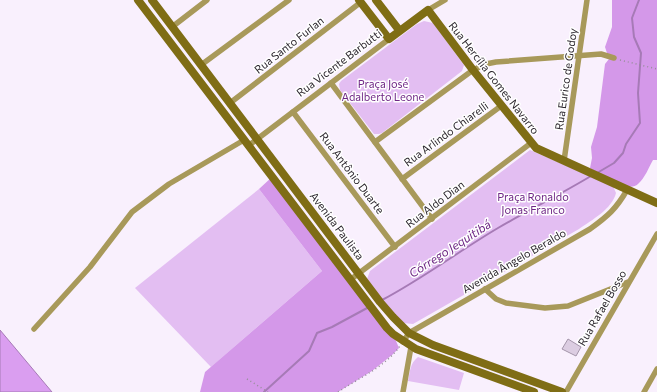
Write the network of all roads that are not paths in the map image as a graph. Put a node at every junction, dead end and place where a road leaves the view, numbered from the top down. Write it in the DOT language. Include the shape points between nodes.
graph roads {
  1 [pos="138,0"];
  2 [pos="152,0"];
  3 [pos="207,0"];
  4 [pos="289,0"];
  5 [pos="376,0"];
  6 [pos="445,0"];
  7 [pos="587,0"];
  8 [pos="360,1"];
  9 [pos="428,10"];
  10 [pos="172,26"];
  11 [pos="399,30"];
  12 [pos="389,39"];
  13 [pos="579,56"];
  14 [pos="614,58"];
  15 [pos="200,64"];
  16 [pos="473,70"];
  17 [pos="332,83"];
  18 [pos="230,103"];
  19 [pos="501,106"];
  20 [pos="293,112"];
  21 [pos="257,139"];
  22 [pos="375,142"];
  23 [pos="246,143"];
  24 [pos="531,143"];
  25 [pos="564,161"];
  26 [pos="402,179"];
  27 [pos="627,190"];
  28 [pos="657,203"];
  29 [pos="432,219"];
  30 [pos="657,234"];
  31 [pos="395,247"];
  32 [pos="359,274"];
  33 [pos="350,280"];
  34 [pos="629,282"];
  35 [pos="485,289"];
  36 [pos="34,329"];
  37 [pos="409,333"];
  38 [pos="403,342"];
  39 [pos="411,347"];
  40 [pos="657,369"];
  41 [pos="517,389"];
  42 [pos="403,392"];
  43 [pos="534,392"];
  44 [pos="562,392"];
  45 [pos="566,392"];
  46 [pos="644,392"];
  1 -- 23 [label="street, Avenida Paulista"];
  2 -- 10 [label="street, Avenida Paulista"];
  3 -- 10 [label="street"];
  4 -- 15 [label="street"];
  5 -- 11 [label="street"];
  6 -- 9 [label="street, Rua Vicente Barbutti"];
  7 -- 13 [label="street, Rua Eurico de Godoy"];
  8 -- 12 [label="street"];
  8 -- 18 [label="street, Rua Santo Furlan"];
  9 -- 11 [label="street, Rua Vicente Barbutti"];
  9 -- 16 [label="street, Rua Hercília Gomes Navarro"];
  10 -- 15 [label="street, Avenida Paulista"];
  11 -- 12 [label="street, Rua Vicente Barbutti"];
  12 -- 17 [label="street, Rua Vicente Barbutti"];
  13 -- 14 [label="street" via="601,54"];
  13 -- 16 [label="street" via="496,62"];
  13 -- 25 [label="street, Rua Eurico de Godoy"];
  15 -- 18 [label="street, Avenida Paulista"];
  16 -- 19 [label="street, Rua Hercília Gomes Navarro"];
  16 -- 22 [label="street"];
  17 -- 20 [label="street, Rua Vicente Barbutti"];
  17 -- 22 [label="street"];
  18 -- 21 [label="street, Avenida Paulista"];
  19 -- 24 [label="street, Rua Hercília Gomes Navarro"];
  19 -- 26 [label="street, Rua Arlindo Chiarelli"];
  20 -- 21 [label="street, Rua Vicente Barbutti"];
  20 -- 31 [label="street, Rua Antônio Duarte"];
  21 -- 23 [label="street, Rua Vicente Barbutti"];
  21 -- 32 [label="street, Avenida Paulista"];
  22 -- 26 [label="street"];
  23 -- 33 [label="street, Avenida Paulista"];
  23 -- 36 [label="street, Rua Vicente Barbutti" via="169,184 132,212 90,267"];
  24 -- 25 [label="street, Rua Hercília Gomes Navarro"];
  24 -- 29 [label="street, Rua Aldo Dian"];
  25 -- 27 [label="street, Rua Hercília Gomes Navarro"];
  26 -- 29 [label="street"];
  27 -- 28 [label="street, Rua Hercília Gomes Navarro"];
  27 -- 35 [label="street, Avenida Ângelo Beraldo" via="608,216 590,229"];
  29 -- 31 [label="street, Rua Aldo Dian"];
  30 -- 34 [label="street, Rua Rafael Bosso"];
  31 -- 32 [label="street, Rua Aldo Dian"];
  32 -- 33 [label="street, Rua Aldo Dian"];
  32 -- 37 [label="street, Avenida Paulista" via="392,317"];
  33 -- 38 [label="street, Avenida Paulista" via="387,328"];
  34 -- 35 [label="street" via="568,306 545,308 506,304"];
  34 -- 45 [label="street, Rua Rafael Bosso"];
  35 -- 37 [label="street, Avenida Ângelo Beraldo"];
  37 -- 38 [label="street, Avenida Ângelo Beraldo"];
  37 -- 44 [label="street, Avenida Paulista" via="433,345"];
  38 -- 39 [label="street, Avenida Paulista"];
  39 -- 41 [label="street, Avenida Paulista"];
  39 -- 42 [label="street"];
  40 -- 46 [label="street"];
  41 -- 43 [label="street, Avenida Paulista"];
}
